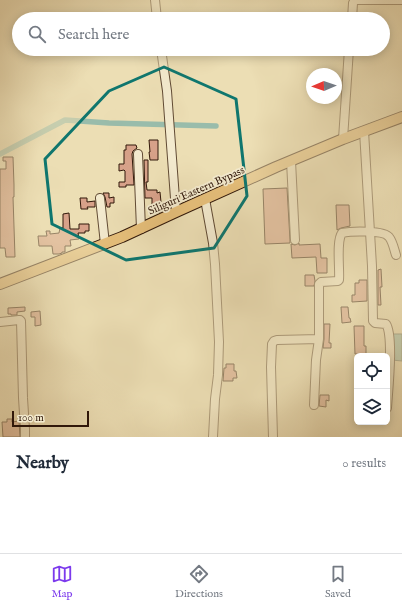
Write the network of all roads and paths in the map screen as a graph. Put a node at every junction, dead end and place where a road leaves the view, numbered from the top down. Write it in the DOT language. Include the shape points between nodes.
graph roads {
  1 [pos="155,0"];
  2 [pos="402,0"];
  3 [pos="156,12"];
  4 [pos="352,12"];
  5 [pos="162,56"];
  6 [pos="349,56"];
  7 [pos="402,117"];
  8 [pos="364,131"];
  9 [pos="343,139"];
  10 [pos="138,154"];
  11 [pos="291,161"];
  12 [pos="100,198"];
  13 [pos="205,199"];
  14 [pos="176,212"];
  15 [pos="141,229"];
  16 [pos="370,232"];
  17 [pos="295,240"];
  18 [pos="105,244"];
  19 [pos="396,255"];
  20 [pos="0,284"];
  21 [pos="0,322"];
  22 [pos="319,340"];
  23 [pos="388,389"];
  24 [pos="314,405"];
  25 [pos="25,437"];
  26 [pos="213,437"];
  27 [pos="273,437"];
  1 -- 3 [label="street"];
  2 -- 4 [label="street" via="355,0"];
  5 -- 14 [label="street"];
  6 -- 9 [label="street"];
  7 -- 8 [label="main road, Siliguri Eastern Bypass"];
  8 -- 9 [label="main road, Siliguri Eastern Bypass"];
  8 -- 16 [label="street"];
  9 -- 11 [label="main road, Siliguri Eastern Bypass"];
  10 -- 15 [label="street"];
  11 -- 13 [label="main road, Siliguri Eastern Bypass"];
  11 -- 17 [label="street"];
  12 -- 18 [label="street"];
  13 -- 14 [label="main road, Siliguri Eastern Bypass"];
  13 -- 26 [label="street" via="213,243 219,342"];
  14 -- 15 [label="main road, Siliguri Eastern Bypass"];
  15 -- 18 [label="main road, Siliguri Eastern Bypass"];
  16 -- 19 [label="street" via="388,235"];
  16 -- 22 [label="street" via="346,232 340,236 339,280 319,284"];
  16 -- 23 [label="street" via="373,321 386,324 389,332"];
  18 -- 20 [label="main road, Siliguri Eastern Bypass"];
  21 -- 25 [label="street" via="21,322"];
  22 -- 24 [label="street"];
  22 -- 27 [label="street" via="277,340 272,344"];
}
